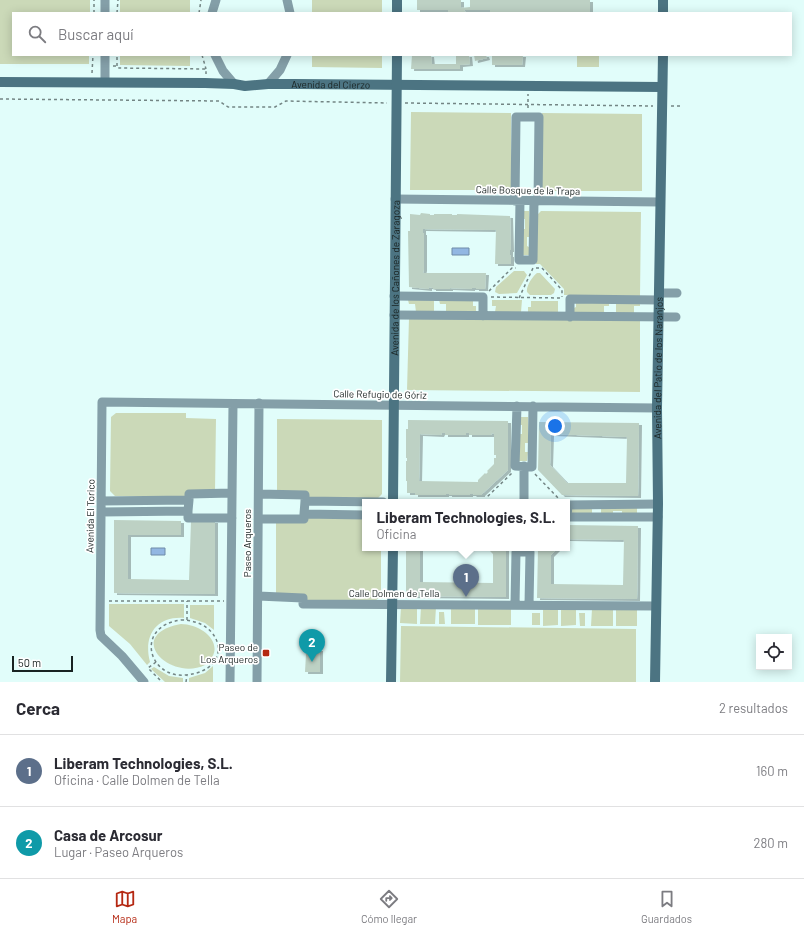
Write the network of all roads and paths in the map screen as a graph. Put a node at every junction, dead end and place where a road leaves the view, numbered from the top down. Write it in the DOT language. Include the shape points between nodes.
graph roads {
  1 [pos="94,0"];
  2 [pos="105,0"];
  3 [pos="118,0"];
  4 [pos="201,0"];
  5 [pos="216,0"];
  6 [pos="287,0"];
  7 [pos="397,0"];
  8 [pos="663,0"];
  9 [pos="94,12"];
  10 [pos="105,12"];
  11 [pos="117,12"];
  12 [pos="199,12"];
  13 [pos="212,12"];
  14 [pos="290,12"];
  15 [pos="397,12"];
  16 [pos="663,12"];
  17 [pos="93,56"];
  18 [pos="105,56"];
  19 [pos="117,56"];
  20 [pos="202,56"];
  21 [pos="216,56"];
  22 [pos="287,56"];
  23 [pos="397,56"];
  24 [pos="663,56"];
  25 [pos="105,66"];
  26 [pos="117,66"];
  27 [pos="206,69"];
  28 [pos="0,82"];
  29 [pos="92,82"];
  30 [pos="105,82"];
  31 [pos="205,83"];
  32 [pos="234,84"];
  33 [pos="268,84"];
  34 [pos="396,85"];
  35 [pos="528,86"];
  36 [pos="662,87"];
  37 [pos="0,99"];
  38 [pos="396,103"];
  39 [pos="528,105"];
  40 [pos="662,106"];
  41 [pos="680,106"];
  42 [pos="528,117"];
  43 [pos="395,199"];
  44 [pos="517,201"];
  45 [pos="536,201"];
  46 [pos="660,202"];
  47 [pos="533,264"];
  48 [pos="519,268"];
  49 [pos="526,268"];
  50 [pos="676,293"];
  51 [pos="394,296"];
  52 [pos="659,296"];
  53 [pos="483,297"];
  54 [pos="519,298"];
  55 [pos="566,298"];
  56 [pos="394,315"];
  57 [pos="483,316"];
  58 [pos="570,316"];
  59 [pos="658,317"];
  60 [pos="676,317"];
  61 [pos="102,402"];
  62 [pos="233,404"];
  63 [pos="259,404"];
  64 [pos="393,405"];
  65 [pos="517,406"];
  66 [pos="533,406"];
  67 [pos="657,408"];
  68 [pos="524,466"];
  69 [pos="232,493"];
  70 [pos="259,494"];
  71 [pos="393,499"];
  72 [pos="524,499"];
  73 [pos="189,500"];
  74 [pos="101,501"];
  75 [pos="304,501"];
  76 [pos="362,502"];
  77 [pos="658,504"];
  78 [pos="570,505"];
  79 [pos="101,512"];
  80 [pos="188,512"];
  81 [pos="304,514"];
  82 [pos="362,515"];
  83 [pos="570,517"];
  84 [pos="658,517"];
  85 [pos="232,518"];
  86 [pos="258,519"];
  87 [pos="393,551"];
  88 [pos="520,551"];
  89 [pos="526,551"];
  90 [pos="258,596"];
  91 [pos="100,601"];
  92 [pos="187,601"];
  93 [pos="231,601"];
  94 [pos="392,604"];
  95 [pos="515,605"];
  96 [pos="529,605"];
  97 [pos="656,606"];
  98 [pos="187,620"];
  99 [pos="156,662"];
  100 [pos="187,675"];
  101 [pos="144,682"];
  102 [pos="162,682"];
  103 [pos="186,682"];
  104 [pos="230,682"];
  105 [pos="257,682"];
  106 [pos="390,682"];
  107 [pos="655,682"];
  1 -- 9 [label="path"];
  2 -- 10 [label="street"];
  3 -- 11 [label="path"];
  4 -- 12 [label="path"];
  5 -- 13 [label="street"];
  6 -- 14 [label="street"];
  7 -- 15 [label="street"];
  8 -- 16 [label="street"];
  17 -- 29 [label="path"];
  18 -- 25 [label="street"];
  19 -- 26 [label="path"];
  20 -- 27 [label="path"];
  21 -- 32 [label="street" via="223,71"];
  22 -- 33 [label="street" via="280,70"];
  23 -- 34 [label="street, Avenida de los Cañones de Zaragoza"];
  24 -- 36 [label="street, Avenida del Patio de los Naranjos"];
  25 -- 26 [label="path"];
  25 -- 30 [label="street"];
  26 -- 27 [label="path"];
  27 -- 31 [label="path"];
  28 -- 29 [label="street, Avenida del Cierzo"];
  29 -- 30 [label="street, Avenida del Cierzo"];
  30 -- 31 [label="street, Avenida del Cierzo"];
  31 -- 32 [label="street, Avenida del Cierzo"];
  32 -- 33 [label="street, Avenida del Cierzo"];
  33 -- 34 [label="street, Avenida del Cierzo"];
  34 -- 35 [label="street, Avenida del Cierzo"];
  34 -- 38 [label="street, Avenida de los Cañones de Zaragoza"];
  35 -- 36 [label="street, Avenida del Cierzo"];
  35 -- 39 [label="path"];
  36 -- 40 [label="street, Avenida del Patio de los Naranjos"];
  37 -- 38 [label="path" via="219,101 228,107 275,107 286,102"];
  38 -- 39 [label="path"];
  38 -- 43 [label="street, Avenida de los Cañones de Zaragoza"];
  39 -- 40 [label="path"];
  39 -- 42 [label="path"];
  40 -- 41 [label="path"];
  40 -- 46 [label="street, Avenida del Patio de los Naranjos"];
  42 -- 44 [label="street" via="516,117"];
  42 -- 45 [label="street" via="539,117"];
  43 -- 44 [label="street, Calle Bosque de la Trapa"];
  43 -- 51 [label="street, Avenida de los Cañones de Zaragoza"];
  44 -- 45 [label="street, Calle Bosque de la Trapa"];
  44 -- 47 [label="street" via="519,260"];
  45 -- 46 [label="street, Calle Bosque de la Trapa"];
  45 -- 47 [label="street"];
  46 -- 52 [label="street, Avenida del Patio de los Naranjos"];
  47 -- 49 [label="path"];
  47 -- 54 [label="path"];
  47 -- 55 [label="path" via="542,268"];
  48 -- 53 [label="path" via="512,268"];
  50 -- 52 [label="street"];
  51 -- 53 [label="street"];
  51 -- 56 [label="street, Avenida de los Cañones de Zaragoza"];
  52 -- 55 [label="street"];
  52 -- 59 [label="street, Avenida del Patio de los Naranjos"];
  53 -- 54 [label="path"];
  53 -- 57 [label="street"];
  54 -- 55 [label="path"];
  55 -- 58 [label="street"];
  56 -- 57 [label="street"];
  56 -- 64 [label="street, Avenida de los Cañones de Zaragoza"];
  57 -- 58 [label="street"];
  58 -- 59 [label="street"];
  59 -- 60 [label="street"];
  59 -- 67 [label="street, Avenida del Patio de los Naranjos"];
  61 -- 62 [label="street, Calle Refugio de Góriz"];
  61 -- 74 [label="street, Avenida El Torico"];
  62 -- 63 [label="street, Calle Refugio de Góriz"];
  62 -- 69 [label="street, Paseo Arqueros"];
  63 -- 64 [label="street, Calle Refugio de Góriz"];
  63 -- 70 [label="street, Paseo Arqueros"];
  64 -- 65 [label="street, Calle Refugio de Góriz"];
  64 -- 71 [label="street, Avenida de los Cañones de Zaragoza"];
  65 -- 66 [label="street, Calle Refugio de Góriz"];
  65 -- 68 [label="street" via="515,466"];
  66 -- 67 [label="street, Calle Refugio de Góriz"];
  66 -- 68 [label="street" via="532,466"];
  67 -- 77 [label="street, Avenida del Patio de los Naranjos"];
  68 -- 72 [label="street"];
  69 -- 73 [label="street" via="189,494"];
  69 -- 85 [label="street, Paseo Arqueros"];
  70 -- 75 [label="street" via="305,495"];
  70 -- 86 [label="street, Paseo Arqueros"];
  73 -- 74 [label="street"];
  73 -- 80 [label="street"];
  74 -- 79 [label="street, Avenida El Torico"];
  75 -- 76 [label="street"];
  75 -- 81 [label="street"];
  77 -- 78 [label="street"];
  77 -- 84 [label="street, Avenida del Patio de los Naranjos"];
  79 -- 80 [label="street"];
  79 -- 91 [label="street, Avenida El Torico"];
  80 -- 85 [label="street" via="188,518"];
  81 -- 82 [label="street"];
  81 -- 86 [label="street" via="304,519"];
  83 -- 84 [label="street"];
  84 -- 97 [label="street, Avenida del Patio de los Naranjos"];
  85 -- 93 [label="street, Paseo Arqueros"];
  86 -- 90 [label="street, Paseo Arqueros"];
  87 -- 94 [label="street"];
  88 -- 95 [label="street" via="516,552"];
  89 -- 96 [label="street" via="530,552"];
  90 -- 94 [label="street, Calle Dolmen de Tella" via="303,598 303,604"];
  90 -- 105 [label="street, Paseo Arqueros"];
  91 -- 92 [label="path"];
  91 -- 101 [label="street, Avenida El Torico" via="101,636"];
  92 -- 93 [label="path"];
  92 -- 98 [label="path"];
  93 -- 104 [label="street, Paseo Arqueros"];
  94 -- 95 [label="street, Calle Dolmen de Tella"];
  94 -- 106 [label="street"];
  95 -- 96 [label="street, Calle Dolmen de Tella"];
  96 -- 97 [label="street, Calle Dolmen de Tella"];
  97 -- 107 [label="street, Avenida del Patio de los Naranjos"];
  98 -- 99 [label="path" via="169,622 156,632 150,646"];
  98 -- 100 [label="path" via="204,626 218,643 216,659 202,671"];
  99 -- 100 [label="path" via="171,673"];
  99 -- 102 [label="path" via="148,668"];
  100 -- 103 [label="path"];
}
